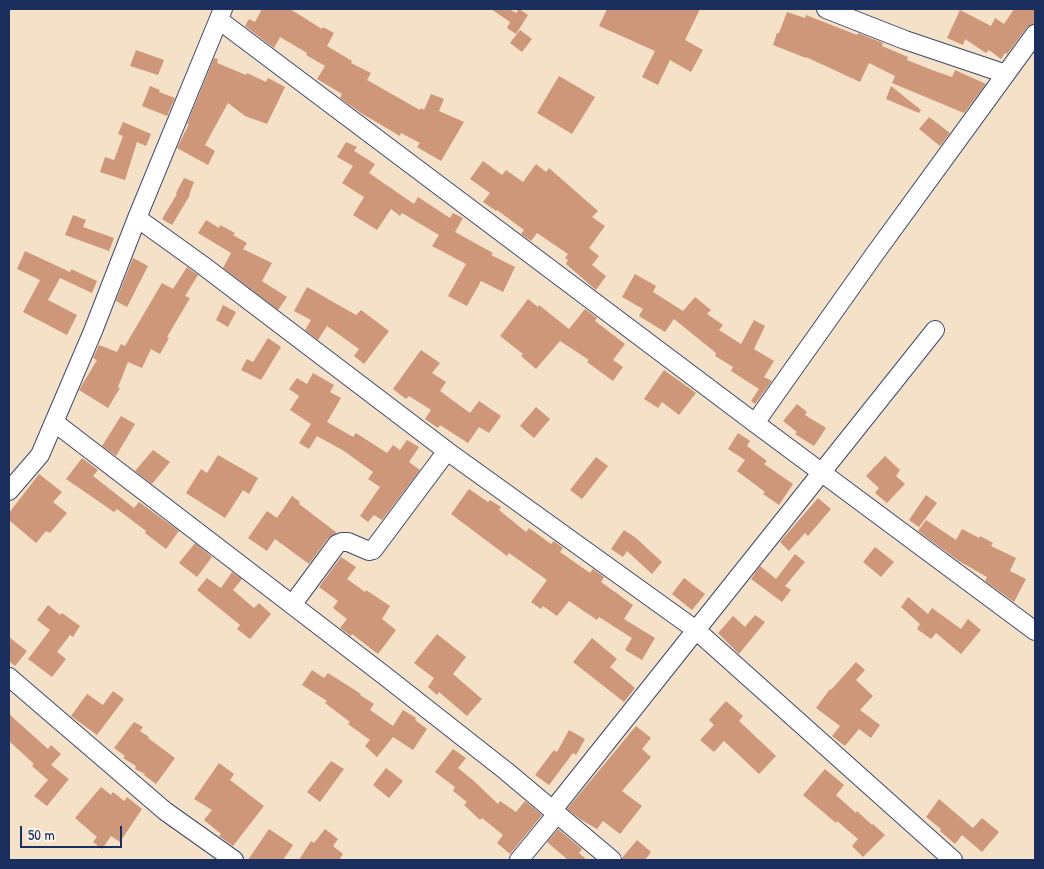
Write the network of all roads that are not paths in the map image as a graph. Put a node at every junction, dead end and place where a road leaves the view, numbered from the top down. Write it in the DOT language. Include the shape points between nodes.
graph roads {
  1 [pos="826,9"];
  2 [pos="221,14"];
  3 [pos="1035,34"];
  4 [pos="1006,74"];
  5 [pos="137,218"];
  6 [pos="935,330"];
  7 [pos="54,422"];
  8 [pos="755,423"];
  9 [pos="448,451"];
  10 [pos="821,471"];
  11 [pos="9,491"];
  12 [pos="292,605"];
  13 [pos="696,630"];
  14 [pos="1035,631"];
  15 [pos="9,678"];
  16 [pos="554,813"];
  17 [pos="234,860"];
  18 [pos="519,860"];
  19 [pos="612,860"];
  20 [pos="953,860"];
  1 -- 4 [label="street"];
  2 -- 5 [label="street"];
  2 -- 8 [label="street"];
  3 -- 4 [label="street"];
  4 -- 8 [label="street"];
  5 -- 7 [label="street"];
  5 -- 9 [label="street"];
  6 -- 10 [label="street"];
  7 -- 11 [label="street" via="40,455"];
  7 -- 12 [label="street"];
  8 -- 10 [label="street"];
  9 -- 12 [label="street" via="374,550 348,542 337,544"];
  9 -- 13 [label="street"];
  10 -- 13 [label="street"];
  10 -- 14 [label="street"];
  12 -- 16 [label="street" via="491,759"];
  13 -- 16 [label="street"];
  13 -- 20 [label="street"];
  15 -- 17 [label="street" via="165,811"];
  16 -- 18 [label="street"];
  16 -- 19 [label="street"];
}
